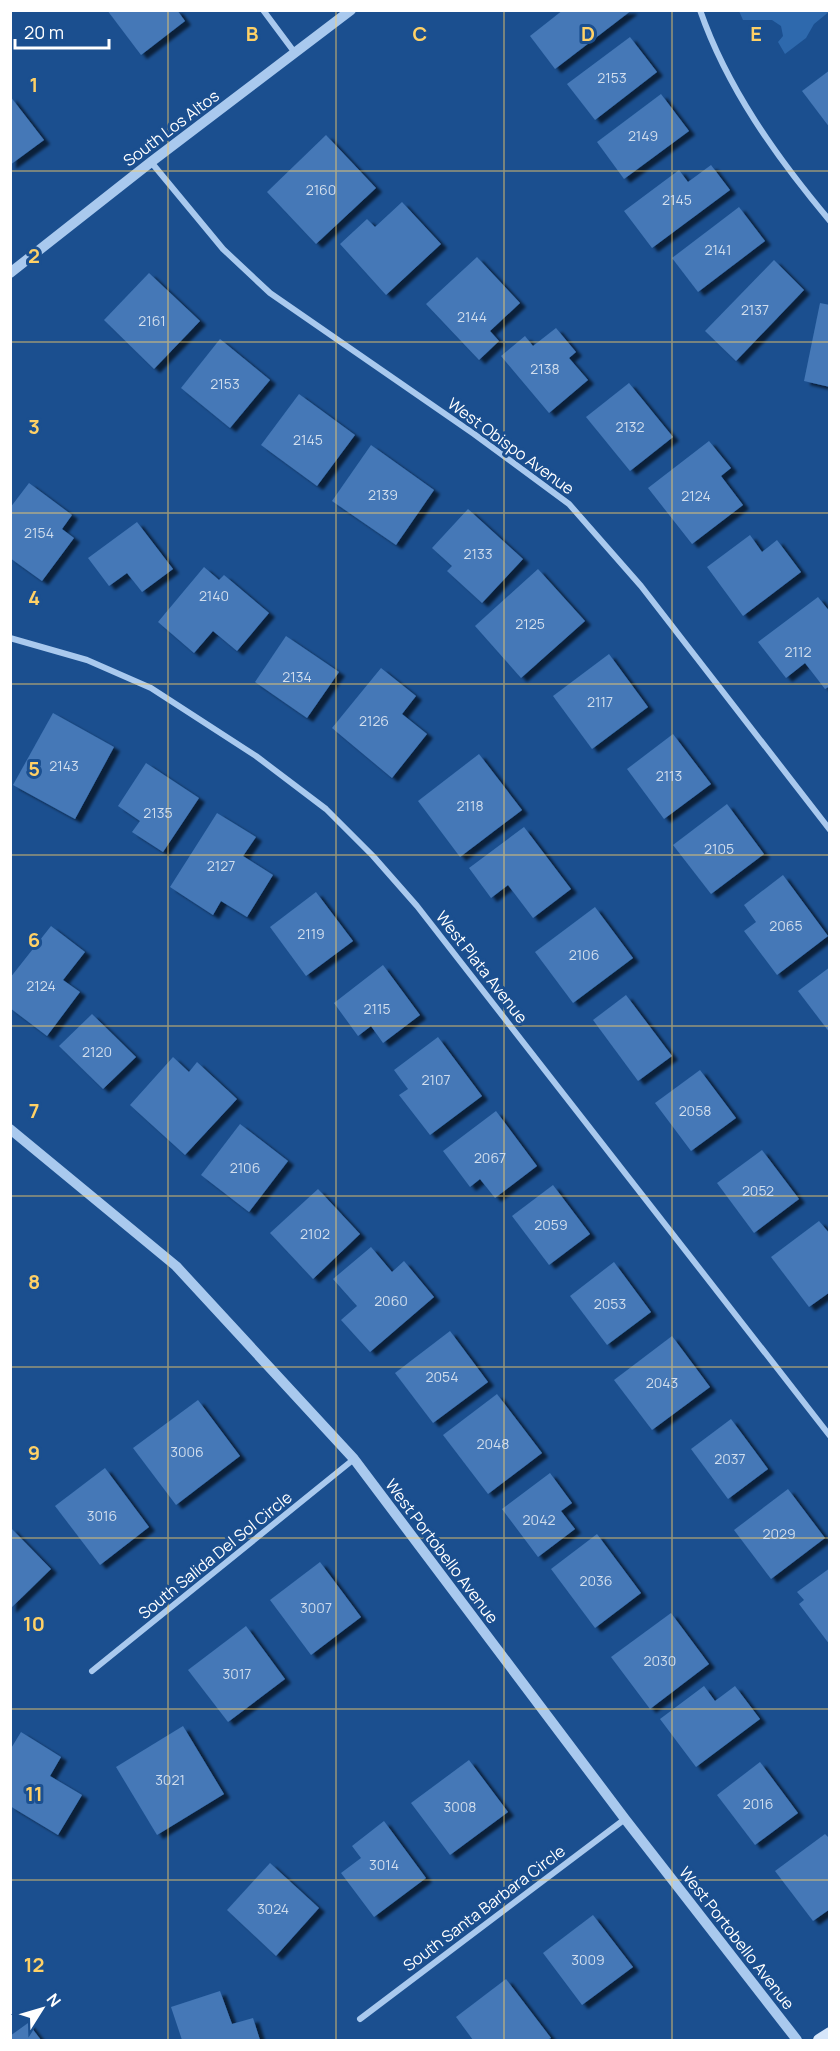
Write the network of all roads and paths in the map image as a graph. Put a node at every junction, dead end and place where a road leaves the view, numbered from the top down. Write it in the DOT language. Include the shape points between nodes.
graph roads {
  1 [pos="263,10"];
  2 [pos="351,10"];
  3 [pos="700,10"];
  4 [pos="295,53"];
  5 [pos="151,162"];
  6 [pos="830,221"];
  7 [pos="10,273"];
  8 [pos="10,638"];
  9 [pos="830,830"];
  10 [pos="10,1129"];
  11 [pos="830,1436"];
  12 [pos="354,1459"];
  13 [pos="92,1671"];
  14 [pos="625,1819"];
  15 [pos="360,2019"];
  16 [pos="830,2033"];
  17 [pos="797,2040"];
  18 [pos="819,2040"];
  1 -- 4 [label="street"];
  2 -- 4 [label="street, South Los Altos"];
  3 -- 6 [label="street" via="711,41 748,110 796,181"];
  4 -- 5 [label="street, South Los Altos"];
  5 -- 7 [label="street, South Los Altos"];
  5 -- 9 [label="street, West Obispo Avenue" via="223,249 270,293 569,504 640,586"];
  8 -- 11 [label="street, West Plata Avenue" via="87,660 151,688 256,756 326,809 417,906"];
  10 -- 12 [label="street, West Portobello Avenue" via="176,1266"];
  12 -- 13 [label="street, South Salida Del Sol Circle"];
  12 -- 14 [label="street, West Portobello Avenue"];
  14 -- 15 [label="street, South Santa Barbara Circle"];
  14 -- 17 [label="street, West Portobello Avenue"];
  16 -- 18 [label="main road"];
}
